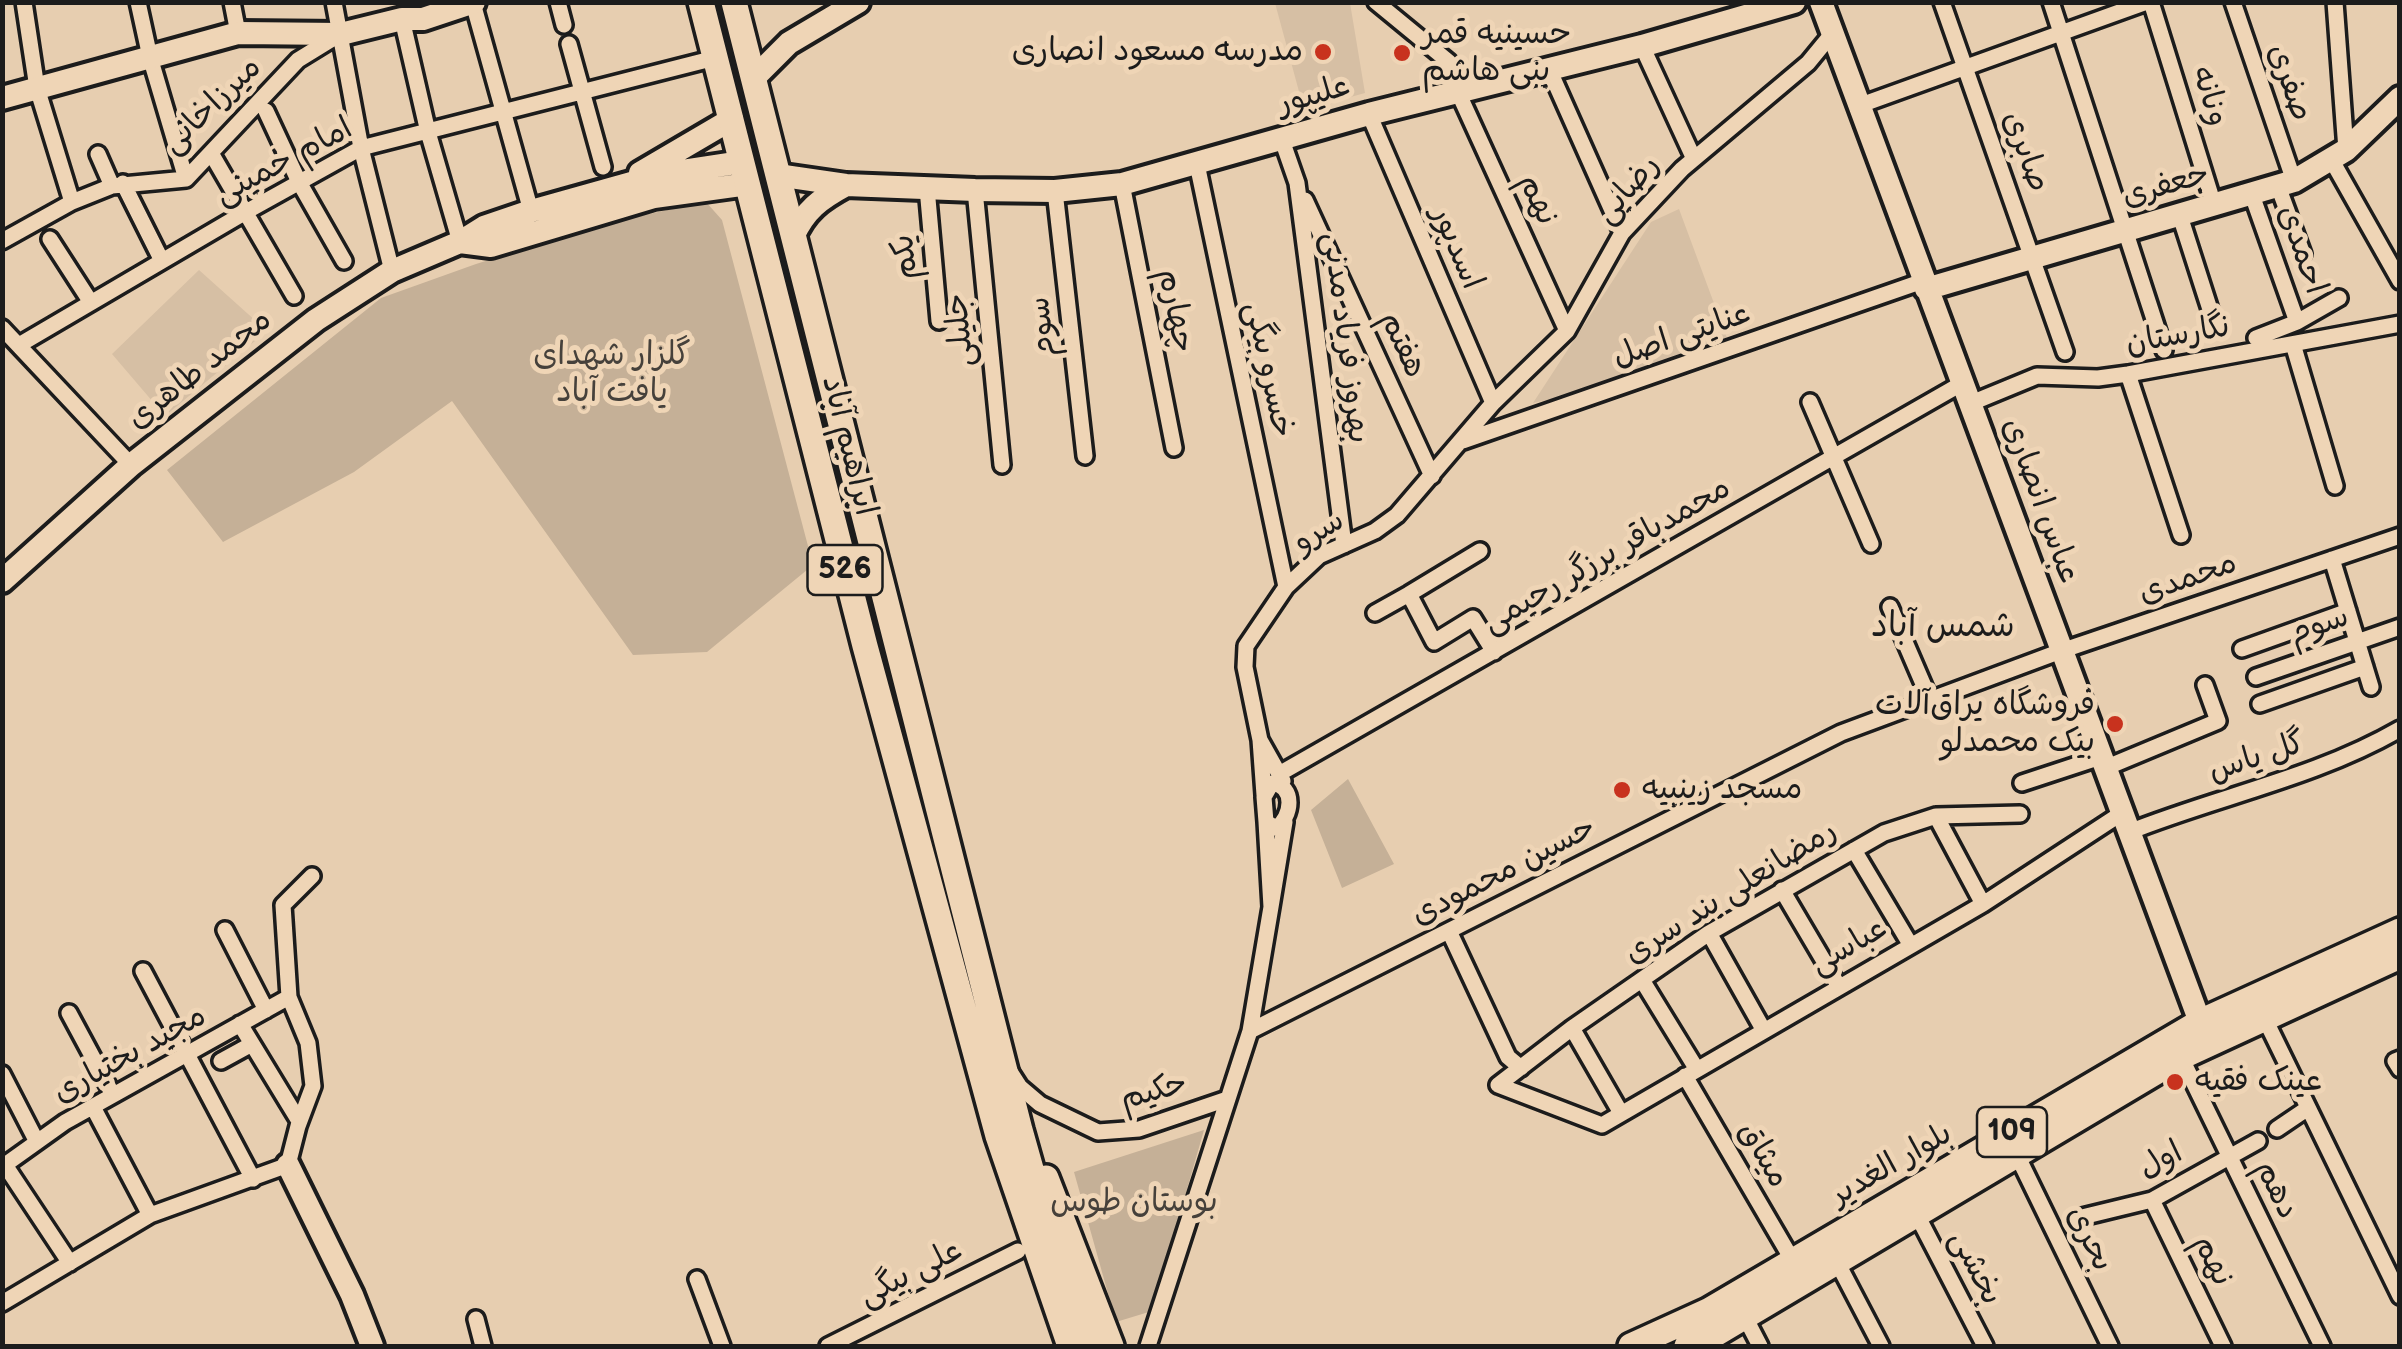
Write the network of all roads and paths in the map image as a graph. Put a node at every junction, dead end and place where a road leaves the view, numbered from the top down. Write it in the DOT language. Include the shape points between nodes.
graph roads {
  1 [pos="24,2"];
  2 [pos="138,2"];
  3 [pos="232,2"];
  4 [pos="334,2"];
  5 [pos="558,2"];
  6 [pos="702,2"];
  7 [pos="858,2"];
  8 [pos="1376,2"];
  9 [pos="1822,2"];
  10 [pos="1942,2"];
  11 [pos="2051,2"];
  12 [pos="2149,2"];
  13 [pos="2232,2"];
  14 [pos="2335,2"];
  15 [pos="473,3"];
  16 [pos="1793,3"];
  17 [pos="1758,7"];
  18 [pos="2102,10"];
  19 [pos="415,14"];
  20 [pos="737,14"];
  21 [pos="564,24"];
  22 [pos="238,33"];
  23 [pos="341,34"];
  24 [pos="1831,34"];
  25 [pos="2060,34"];
  26 [pos="789,43"];
  27 [pos="570,44"];
  28 [pos="1642,46"];
  29 [pos="150,57"];
  30 [pos="715,58"];
  31 [pos="1549,68"];
  32 [pos="1964,68"];
  33 [pos="753,79"];
  34 [pos="37,88"];
  35 [pos="582,92"];
  36 [pos="1458,92"];
  37 [pos="2,98"];
  38 [pos="1858,106"];
  39 [pos="2397,107"];
  40 [pos="266,111"];
  41 [pos="504,112"];
  42 [pos="1369,114"];
  43 [pos="732,119"];
  44 [pos="428,132"];
  45 [pos="1282,140"];
  46 [pos="361,148"];
  47 [pos="211,153"];
  48 [pos="98,154"];
  49 [pos="2339,154"];
  50 [pos="1694,159"];
  51 [pos="1197,164"];
  52 [pos="745,173"];
  53 [pos="778,175"];
  54 [pos="610,177"];
  55 [pos="186,179"];
  56 [pos="299,182"];
  57 [pos="1297,183"];
  58 [pos="1122,184"];
  59 [pos="2286,184"];
  60 [pos="118,185"];
  61 [pos="846,185"];
  62 [pos="927,188"];
  63 [pos="975,190"];
  64 [pos="1056,190"];
  65 [pos="2252,195"];
  66 [pos="72,202"];
  67 [pos="2214,205"];
  68 [pos="531,211"];
  69 [pos="244,213"];
  70 [pos="2180,216"];
  71 [pos="2128,231"];
  72 [pos="1622,234"];
  73 [pos="793,237"];
  74 [pos="50,239"];
  75 [pos="2,241"];
  76 [pos="460,242"];
  77 [pos="2303,254"];
  78 [pos="2034,255"];
  79 [pos="162,260"];
  80 [pos="344,261"];
  81 [pos="392,271"];
  82 [pos="2400,280"];
  83 [pos="1924,285"];
  84 [pos="294,296"];
  85 [pos="2339,298"];
  86 [pos="90,302"];
  87 [pos="940,321"];
  88 [pos="2297,322"];
  89 [pos="2400,324"];
  90 [pos="2215,325"];
  91 [pos="2,328"];
  92 [pos="1567,331"];
  93 [pos="2256,338"];
  94 [pos="2294,344"];
  95 [pos="19,345"];
  96 [pos="2164,350"];
  97 [pos="2066,352"];
  98 [pos="2128,374"];
  99 [pos="1965,394"];
  100 [pos="1810,402"];
  101 [pos="1493,403"];
  102 [pos="1459,442"];
  103 [pos="1174,448"];
  104 [pos="1085,456"];
  105 [pos="1834,458"];
  106 [pos="132,465"];
  107 [pos="1002,465"];
  108 [pos="1432,476"];
  109 [pos="2335,486"];
  110 [pos="865,519"];
  111 [pos="835,528"];
  112 [pos="2181,535"];
  113 [pos="2400,536"];
  114 [pos="1344,544"];
  115 [pos="1871,544"];
  116 [pos="1480,551"];
  117 [pos="2332,559"];
  118 [pos="2,581"];
  119 [pos="1286,587"];
  120 [pos="1409,594"];
  121 [pos="1890,607"];
  122 [pos="2348,611"];
  123 [pos="1375,613"];
  124 [pos="2400,627"];
  125 [pos="2358,643"];
  126 [pos="2242,649"];
  127 [pos="2061,651"];
  128 [pos="1494,652"];
  129 [pos="2365,667"];
  130 [pos="2256,676"];
  131 [pos="2205,685"];
  132 [pos="2371,687"];
  133 [pos="1930,700"];
  134 [pos="2260,704"];
  135 [pos="2400,729"];
  136 [pos="1260,740"];
  137 [pos="2103,763"];
  138 [pos="1283,782"];
  139 [pos="2022,782"];
  140 [pos="1264,797"];
  141 [pos="2020,814"];
  142 [pos="1936,816"];
  143 [pos="1266,822"];
  144 [pos="1285,822"];
  145 [pos="2125,823"];
  146 [pos="1854,850"];
  147 [pos="312,876"];
  148 [pos="1782,890"];
  149 [pos="1983,904"];
  150 [pos="1271,907"];
  151 [pos="225,930"];
  152 [pos="1449,930"];
  153 [pos="2400,930"];
  154 [pos="1709,933"];
  155 [pos="1910,944"];
  156 [pos="2400,956"];
  157 [pos="143,971"];
  158 [pos="1642,980"];
  159 [pos="1838,985"];
  160 [pos="290,997"];
  161 [pos="266,1010"];
  162 [pos="69,1013"];
  163 [pos="2264,1018"];
  164 [pos="2200,1022"];
  165 [pos="240,1024"];
  166 [pos="1572,1028"];
  167 [pos="1763,1029"];
  168 [pos="1250,1031"];
  169 [pos="252,1044"];
  170 [pos="189,1053"];
  171 [pos="2181,1057"];
  172 [pos="1001,1059"];
  173 [pos="221,1061"];
  174 [pos="1521,1068"];
  175 [pos="1690,1072"];
  176 [pos="2,1074"];
  177 [pos="112,1096"];
  178 [pos="1226,1099"];
  179 [pos="92,1107"];
  180 [pos="2308,1108"];
  181 [pos="1621,1113"];
  182 [pos="300,1121"];
  183 [pos="1602,1125"];
  184 [pos="2276,1129"];
  185 [pos="1008,1133"];
  186 [pos="2258,1141"];
  187 [pos="37,1142"];
  188 [pos="2018,1155"];
  189 [pos="2230,1156"];
  190 [pos="4,1166"];
  191 [pos="288,1166"];
  192 [pos="253,1179"];
  193 [pos="2152,1200"];
  194 [pos="1916,1214"];
  195 [pos="150,1216"];
  196 [pos="2082,1216"];
  197 [pos="1018,1251"];
  198 [pos="1793,1261"];
  199 [pos="1838,1262"];
  200 [pos="70,1263"];
  201 [pos="697,1279"];
  202 [pos="2,1282"];
  203 [pos="2400,1296"];
  204 [pos="8,1300"];
  205 [pos="1744,1316"];
  206 [pos="476,1319"];
  207 [pos="372,1346"];
  208 [pos="483,1346"];
  209 [pos="722,1346"];
  210 [pos="828,1346"];
  211 [pos="1053,1346"];
  212 [pos="1070,1346"];
  213 [pos="1090,1346"];
  214 [pos="1110,1346"];
  215 [pos="1148,1346"];
  216 [pos="1630,1346"];
  217 [pos="1687,1346"];
  218 [pos="1760,1346"];
  219 [pos="1881,1346"];
  220 [pos="1985,1346"];
  221 [pos="2110,1346"];
  222 [pos="2223,1346"];
  223 [pos="2322,1346"];
  1 -- 34 [label="street"];
  2 -- 29 [label="street"];
  3 -- 22 [label="street"];
  4 -- 23 [label="street"];
  5 -- 21 [label="street"];
  6 -- 30 [label="main road, ابراهیم آباد / 526"];
  7 -- 26 [label="street"];
  8 -- 36 [label="street, نهم" via="1449,62"];
  9 -- 24 [label="street, عباس انصاری"];
  10 -- 32 [label="street, صابری"];
  11 -- 25 [label="street"];
  12 -- 18 [label="street"];
  12 -- 67 [label="street, ونانه"];
  13 -- 59 [label="street, صفری"];
  14 -- 49 [label="street"];
  15 -- 19 [label="street"];
  15 -- 41 [label="street"];
  16 -- 17 [label="street, علیپور"];
  17 -- 28 [label="street, علیپور"];
  18 -- 25 [label="street"];
  19 -- 23 [label="street"];
  19 -- 44 [label="street"];
  20 -- 26 [label="street" via="747,37"];
  20 -- 33 [label="main road, ابراهیم آباد / 526"];
  22 -- 23 [label="street"];
  22 -- 29 [label="street"];
  23 -- 46 [label="street"];
  23 -- 47 [label="street, میرزاخانی" via="298,60"];
  24 -- 38 [label="street, عباس انصاری"];
  24 -- 50 [label="street, رضایی" via="1808,63"];
  25 -- 32 [label="street"];
  25 -- 71 [label="street"];
  26 -- 33 [label="street"];
  27 -- 35 [label="street"];
  28 -- 31 [label="street, علیپور"];
  28 -- 50 [label="street"];
  29 -- 34 [label="street"];
  29 -- 55 [label="street"];
  30 -- 35 [label="street, امام خمینی"];
  30 -- 43 [label="main road, ابراهیم آباد / 526"];
  31 -- 36 [label="street, علیپور"];
  31 -- 72 [label="street"];
  32 -- 38 [label="street"];
  32 -- 78 [label="street, صابری"];
  33 -- 53 [label="main road, ابراهیم آباد / 526"];
  34 -- 37 [label="street"];
  34 -- 66 [label="street"];
  35 -- 41 [label="street, امام خمینی"];
  35 -- 54 [label="street"];
  36 -- 42 [label="street, علیپور"];
  36 -- 92 [label="street, نهم"];
  38 -- 83 [label="street, عباس انصاری"];
  39 -- 49 [label="street, جعفری"];
  40 -- 56 [label="street"];
  41 -- 44 [label="street, امام خمینی"];
  41 -- 68 [label="street"];
  42 -- 45 [label="street, علیپور"];
  42 -- 101 [label="street, اسدپور"];
  43 -- 52 [label="main road, ابراهیم آباد / 526"];
  43 -- 54 [label="street"];
  44 -- 46 [label="street, امام خمینی"];
  44 -- 76 [label="street"];
  45 -- 51 [label="street, علیپور"];
  45 -- 57 [label="street, بهروز فریاد مدنی"];
  46 -- 56 [label="street, امام خمینی"];
  46 -- 81 [label="street"];
  47 -- 55 [label="street, میرزاخانی"];
  47 -- 69 [label="street"];
  48 -- 60 [label="street"];
  49 -- 59 [label="street, جعفری"];
  49 -- 82 [label="street"];
  50 -- 72 [label="street, رضایی"];
  51 -- 58 [label="street, علیپور"];
  51 -- 119 [label="street, خسرو بیگی"];
  52 -- 54 [label="street, محمد طاهری"];
  52 -- 76 [label="street, محمد طاهری" via="491,246"];
  52 -- 111 [label="main road, ابراهیم آباد / 526"];
  53 -- 61 [label="street, علیپور"];
  53 -- 73 [label="main road, ابراهیم آباد / 526"];
  54 -- 68 [label="street, محمد طاهری"];
  55 -- 60 [label="street, میرزاخانی"];
  56 -- 69 [label="street, امام خمینی"];
  56 -- 80 [label="street"];
  57 -- 108 [label="street, هفتم"];
  57 -- 114 [label="street, بهروز فریاد مدنی"];
  58 -- 64 [label="street, علیپور"];
  58 -- 103 [label="street, چهارم"];
  59 -- 65 [label="street, جعفری"];
  59 -- 77 [label="street, صفری"];
  60 -- 66 [label="street, میرزاخانی"];
  60 -- 79 [label="street"];
  61 -- 62 [label="street, علیپور"];
  61 -- 73 [label="street" via="802,216"];
  62 -- 63 [label="street, علیپور"];
  62 -- 87 [label="street, یکم"];
  63 -- 64 [label="street, علیپور"];
  63 -- 107 [label="street, جلیلی"];
  64 -- 104 [label="street, سوم"];
  65 -- 67 [label="street, جعفری"];
  65 -- 88 [label="street, احمدی"];
  66 -- 75 [label="street, میرزاخانی"];
  67 -- 70 [label="street, جعفری"];
  68 -- 76 [label="street, محمد طاهری"];
  69 -- 79 [label="street, امام خمینی"];
  69 -- 84 [label="street"];
  70 -- 71 [label="street, جعفری"];
  70 -- 90 [label="street"];
  71 -- 78 [label="street, جعفری"];
  71 -- 96 [label="street"];
  72 -- 92 [label="street, رضایی"];
  73 -- 110 [label="main road, ابراهیم آباد / 526"];
  74 -- 86 [label="street"];
  76 -- 81 [label="street, محمد طاهری"];
  78 -- 83 [label="street, جعفری"];
  78 -- 97 [label="street, صابری"];
  79 -- 86 [label="street, امام خمینی"];
  81 -- 106 [label="street, محمد طاهری" via="316,320"];
  83 -- 99 [label="street, عباس انصاری"];
  83 -- 102 [label="street, عنایتی اصل"];
  85 -- 88 [label="street"];
  86 -- 95 [label="street, امام خمینی"];
  88 -- 93 [label="street"];
  89 -- 94 [label="street, نگارستان"];
  91 -- 95 [label="street"];
  92 -- 101 [label="street, رضایی"];
  94 -- 98 [label="street, نگارستان"];
  94 -- 109 [label="street"];
  95 -- 106 [label="street"];
  98 -- 99 [label="street, نگارستان" via="2037,376"];
  98 -- 112 [label="street"];
  99 -- 105 [label="street, محمدباقر برزگر رحیمی"];
  99 -- 127 [label="street, عباس انصاری"];
  100 -- 105 [label="street"];
  101 -- 102 [label="street, سرو"];
  102 -- 108 [label="street, سرو"];
  105 -- 115 [label="street"];
  105 -- 128 [label="street, محمدباقر برزگر رحیمی"];
  106 -- 118 [label="street, محمد طاهری"];
  108 -- 114 [label="street, سرو" via="1388,523"];
  110 -- 111 [label="main road"];
  110 -- 172 [label="main road, ابراهیم آباد / 526"];
  111 -- 185 [label="main road, ابراهیم آباد / 526"];
  113 -- 117 [label="street, محمدی"];
  114 -- 119 [label="street, سرو" via="1319,556"];
  116 -- 120 [label="street"];
  117 -- 122 [label="street"];
  117 -- 127 [label="street, محمدی"];
  119 -- 136 [label="street, سرو" via="1246,646"];
  120 -- 123 [label="street"];
  120 -- 128 [label="street" via="1434,642 1474,618"];
  121 -- 133 [label="street"];
  122 -- 125 [label="street"];
  122 -- 126 [label="street"];
  124 -- 125 [label="street, سوم"];
  125 -- 129 [label="street"];
  125 -- 130 [label="street, سوم"];
  127 -- 133 [label="street, حسین محمودی"];
  127 -- 137 [label="street, عباس انصاری"];
  128 -- 138 [label="street, محمدباقر برزگر رحیمی"];
  129 -- 132 [label="street"];
  129 -- 134 [label="street"];
  131 -- 137 [label="street" via="2218,721"];
  133 -- 152 [label="street, حسین محمودی" via="1841,733"];
  135 -- 145 [label="street, گل یاس" via="2350,756 2265,786"];
  136 -- 138 [label="street"];
  136 -- 140 [label="street"];
  137 -- 139 [label="street"];
  137 -- 145 [label="street, عباس انصاری"];
  138 -- 140 [label="street, محمدباقر برزگر رحیمی" via="1272,783"];
  138 -- 144 [label="street" via="1290,807"];
  140 -- 143 [label="street"];
  141 -- 142 [label="street, رمضانعلی بند سری"];
  142 -- 146 [label="street, رمضانعلی بند سری"];
  142 -- 149 [label="street"];
  143 -- 144 [label="street" via="1276,828"];
  143 -- 150 [label="street"];
  144 -- 150 [label="street"];
  145 -- 149 [label="street, عباسی"];
  145 -- 164 [label="street, عباس انصاری"];
  146 -- 148 [label="street, رمضانعلی بند سری"];
  146 -- 155 [label="street"];
  147 -- 160 [label="street" via="283,904"];
  148 -- 154 [label="street, رمضانعلی بند سری"];
  148 -- 159 [label="street"];
  149 -- 155 [label="street, عباسی"];
  150 -- 168 [label="street"];
  151 -- 161 [label="street"];
  152 -- 168 [label="street, حسین محمودی"];
  152 -- 174 [label="street" via="1508,1058"];
  153 -- 164 [label="main road, بلوار الغدیر / 109"];
  154 -- 158 [label="street, رمضانعلی بند سری"];
  154 -- 167 [label="street"];
  155 -- 159 [label="street, عباسی"];
  156 -- 163 [label="main road, بلوار الغدیر / 109"];
  157 -- 170 [label="street"];
  158 -- 166 [label="street, رمضانعلی بند سری"];
  158 -- 175 [label="street, میثاق"];
  159 -- 167 [label="street, عباسی"];
  160 -- 161 [label="street, مجید بختیاری"];
  160 -- 182 [label="street" via="308,1043 313,1086"];
  161 -- 165 [label="street, مجید بختیاری"];
  162 -- 177 [label="street"];
  163 -- 171 [label="main road, بلوار الغدیر / 109"];
  163 -- 180 [label="street"];
  164 -- 198 [label="main road, بلوار الغدیر / 109"];
  165 -- 169 [label="street"];
  165 -- 170 [label="street, مجید بختیاری"];
  166 -- 174 [label="street, رمضانعلی بند سری"];
  166 -- 181 [label="street"];
  167 -- 175 [label="street, عباسی"];
  168 -- 178 [label="street"];
  169 -- 173 [label="street"];
  169 -- 182 [label="street"];
  170 -- 177 [label="street, مجید بختیاری"];
  170 -- 192 [label="street"];
  171 -- 188 [label="main road, بلوار الغدیر / 109"];
  171 -- 189 [label="street, دهم"];
  172 -- 178 [label="street, حکیم" via="1040,1104 1098,1132 1139,1129"];
  172 -- 185 [label="main road, ابراهیم آباد / 526"];
  174 -- 183 [label="street, رمضانعلی بند سری" via="1498,1085"];
  175 -- 181 [label="street, عباسی"];
  175 -- 198 [label="street, میثاق"];
  176 -- 187 [label="street"];
  177 -- 179 [label="street, مجید بختیاری"];
  178 -- 215 [label="street"];
  179 -- 187 [label="street, مجید بختیاری"];
  179 -- 195 [label="street"];
  180 -- 184 [label="street"];
  180 -- 203 [label="street"];
  181 -- 183 [label="street, عباسی"];
  182 -- 191 [label="street"];
  185 -- 197 [label="main road, ابراهیم آباد / 526" via="1000,1182"];
  185 -- 212 [label="main road, ابراهیم آباد / 526"];
  185 -- 213 [label="main road, ابراهیم آباد / 526"];
  185 -- 214 [label="main road, ابراهیم آباد / 526" via="1061,1210"];
  186 -- 189 [label="street, اول"];
  187 -- 190 [label="street, مجید بختیاری"];
  188 -- 194 [label="main road, بلوار الغدیر / 109"];
  188 -- 221 [label="street, بحری"];
  189 -- 193 [label="street, اول"];
  189 -- 223 [label="street, دهم"];
  190 -- 200 [label="street"];
  191 -- 192 [label="street"];
  191 -- 207 [label="street"];
  192 -- 195 [label="street"];
  193 -- 196 [label="street, اول"];
  193 -- 222 [label="street, نهم"];
  194 -- 199 [label="main road, بلوار الغدیر / 109"];
  194 -- 220 [label="street, بخشی"];
  195 -- 200 [label="street"];
  197 -- 210 [label="street, علی بیگی"];
  197 -- 211 [label="main road, ابراهیم آباد / 526"];
  198 -- 216 [label="main road, بلوار الغدیر / 109" via="1708,1312"];
  199 -- 205 [label="main road, بلوار الغدیر / 109"];
  199 -- 219 [label="street"];
  200 -- 204 [label="street"];
  201 -- 209 [label="street"];
  202 -- 204 [label="street"];
  205 -- 217 [label="main road, بلوار الغدیر / 109"];
  205 -- 218 [label="street"];
  206 -- 208 [label="street"];
}
